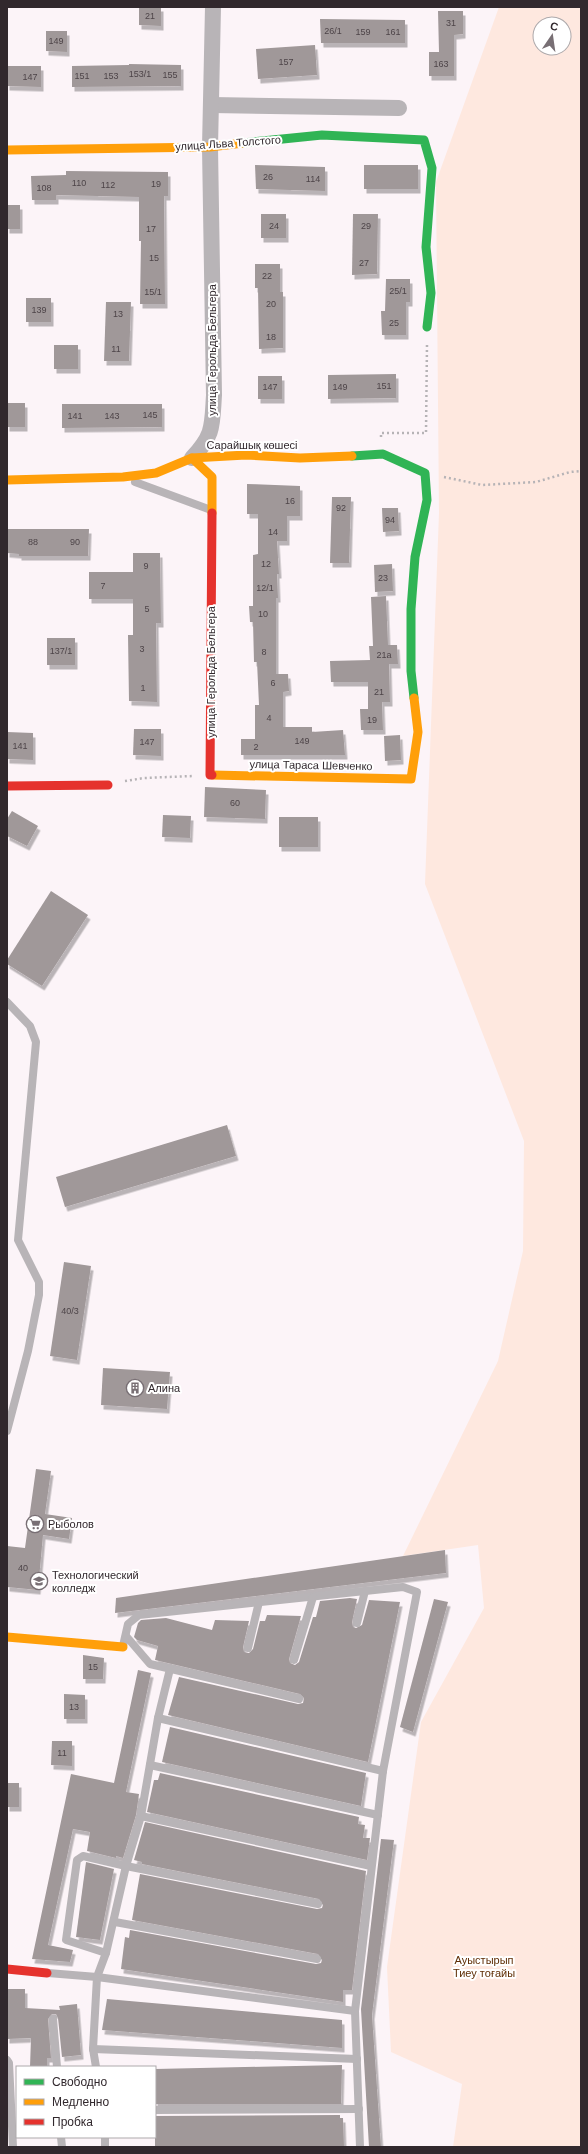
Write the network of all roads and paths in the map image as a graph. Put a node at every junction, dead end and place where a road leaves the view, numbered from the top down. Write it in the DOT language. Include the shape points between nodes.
graph roads {
  1 [pos="213,7"];
  2 [pos="212,105"];
  3 [pos="399,108"];
  4 [pos="210,147"];
  5 [pos="7,150"];
  6 [pos="427,327"];
  7 [pos="383,454"];
  8 [pos="192,458"];
  9 [pos="581,472"];
  10 [pos="424,473"];
  11 [pos="123,478"];
  12 [pos="7,480"];
  13 [pos="212,511"];
  14 [pos="210,775"];
  15 [pos="108,785"];
  16 [pos="7,786"];
  17 [pos="7,1002"];
  18 [pos="7,1431"];
  19 [pos="365,1591"];
  20 [pos="313,1597"];
  21 [pos="259,1602"];
  22 [pos="357,1623"];
  23 [pos="125,1636"];
  24 [pos="7,1637"];
  25 [pos="123,1647"];
  26 [pos="248,1648"];
  27 [pos="294,1660"];
  28 [pos="170,1669"];
  29 [pos="299,1699"];
  30 [pos="158,1718"];
  31 [pos="150,1765"];
  32 [pos="383,1771"];
  33 [pos="378,1815"];
  34 [pos="141,1816"];
  35 [pos="126,1866"];
  36 [pos="371,1866"];
  37 [pos="318,1904"];
  38 [pos="115,1922"];
  39 [pos="106,1953"];
  40 [pos="317,1959"];
  41 [pos="7,1969"];
  42 [pos="48,1973"];
  43 [pos="97,1977"];
  44 [pos="355,2011"];
  45 [pos="53,2019"];
  46 [pos="93,2049"];
  47 [pos="356,2059"];
  48 [pos="7,2060"];
  49 [pos="57,2066"];
  50 [pos="96,2066"];
  51 [pos="359,2109"];
  52 [pos="156,2110"];
  53 [pos="13,2147"];
  54 [pos="360,2147"];
  1 -- 2 [label="street, улица Герольда Бельгера"];
  2 -- 3 [label="street"];
  2 -- 4 [label="street, улица Герольда Бельгера"];
  4 -- 5 [label="street, улица Льва Толстого"];
  4 -- 6 [label="street, улица Льва Толстого" via="322,135 424,140 432,168 426,247 431,293"];
  4 -- 8 [label="street, улица Герольда Бельгера" via="214,395 212,429 204,445"];
  6 -- 7 [label="path" via="426,433 381,433"];
  7 -- 8 [label="street, Сарайшық көшесі" via="300,458 246,455"];
  7 -- 10 [label="street, Сарайшық көшесі"];
  8 -- 11 [label="street, Сарайшық көшесі" via="156,474"];
  8 -- 13 [label="street, улица Герольда Бельгера" via="212,477"];
  9 -- 10 [label="path" via="570,472 536,482 482,485"];
  10 -- 14 [label="street, улица Тараса Шевченко" via="427,500 415,557 411,609 411,671 418,732 411,779"];
  11 -- 12 [label="street, Сарайшық көшесі"];
  11 -- 13 [label="lane"];
  13 -- 14 [label="street, улица Герольда Бельгера"];
  14 -- 15 [label="path" via="144,778"];
  15 -- 16 [label="street"];
  17 -- 18 [label="lane" via="30,1026 36,1042 18,1240 39,1282 28,1351"];
  19 -- 20 [label="lane"];
  19 -- 22 [label="lane"];
  19 -- 32 [label="lane" via="403,1587 417,1592"];
  20 -- 21 [label="lane"];
  20 -- 27 [label="lane"];
  21 -- 23 [label="lane" via="140,1615 128,1624"];
  21 -- 26 [label="lane"];
  23 -- 25 [label="lane"];
  23 -- 28 [label="lane" via="150,1664"];
  24 -- 25 [label="street"];
  28 -- 29 [label="lane"];
  28 -- 30 [label="lane"];
  30 -- 31 [label="lane"];
  30 -- 32 [label="lane"];
  31 -- 33 [label="lane"];
  31 -- 34 [label="lane"];
  32 -- 33 [label="lane"];
  33 -- 36 [label="lane"];
  34 -- 35 [label="lane"];
  34 -- 36 [label="lane"];
  35 -- 37 [label="lane"];
  35 -- 38 [label="lane"];
  35 -- 39 [label="lane" via="83,1856 76,1860 66,1940"];
  36 -- 44 [label="lane"];
  38 -- 39 [label="lane"];
  38 -- 40 [label="lane"];
  39 -- 43 [label="lane"];
  41 -- 42 [label="street"];
  42 -- 43 [label="lane"];
  43 -- 44 [label="lane"];
  43 -- 46 [label="lane"];
  44 -- 47 [label="lane"];
  45 -- 49 [label="lane"];
  46 -- 47 [label="lane"];
  46 -- 50 [label="lane"];
  47 -- 51 [label="lane"];
  48 -- 53 [label="lane" via="10,2063"];
  51 -- 52 [label="lane"];
  51 -- 54 [label="lane"];
}
